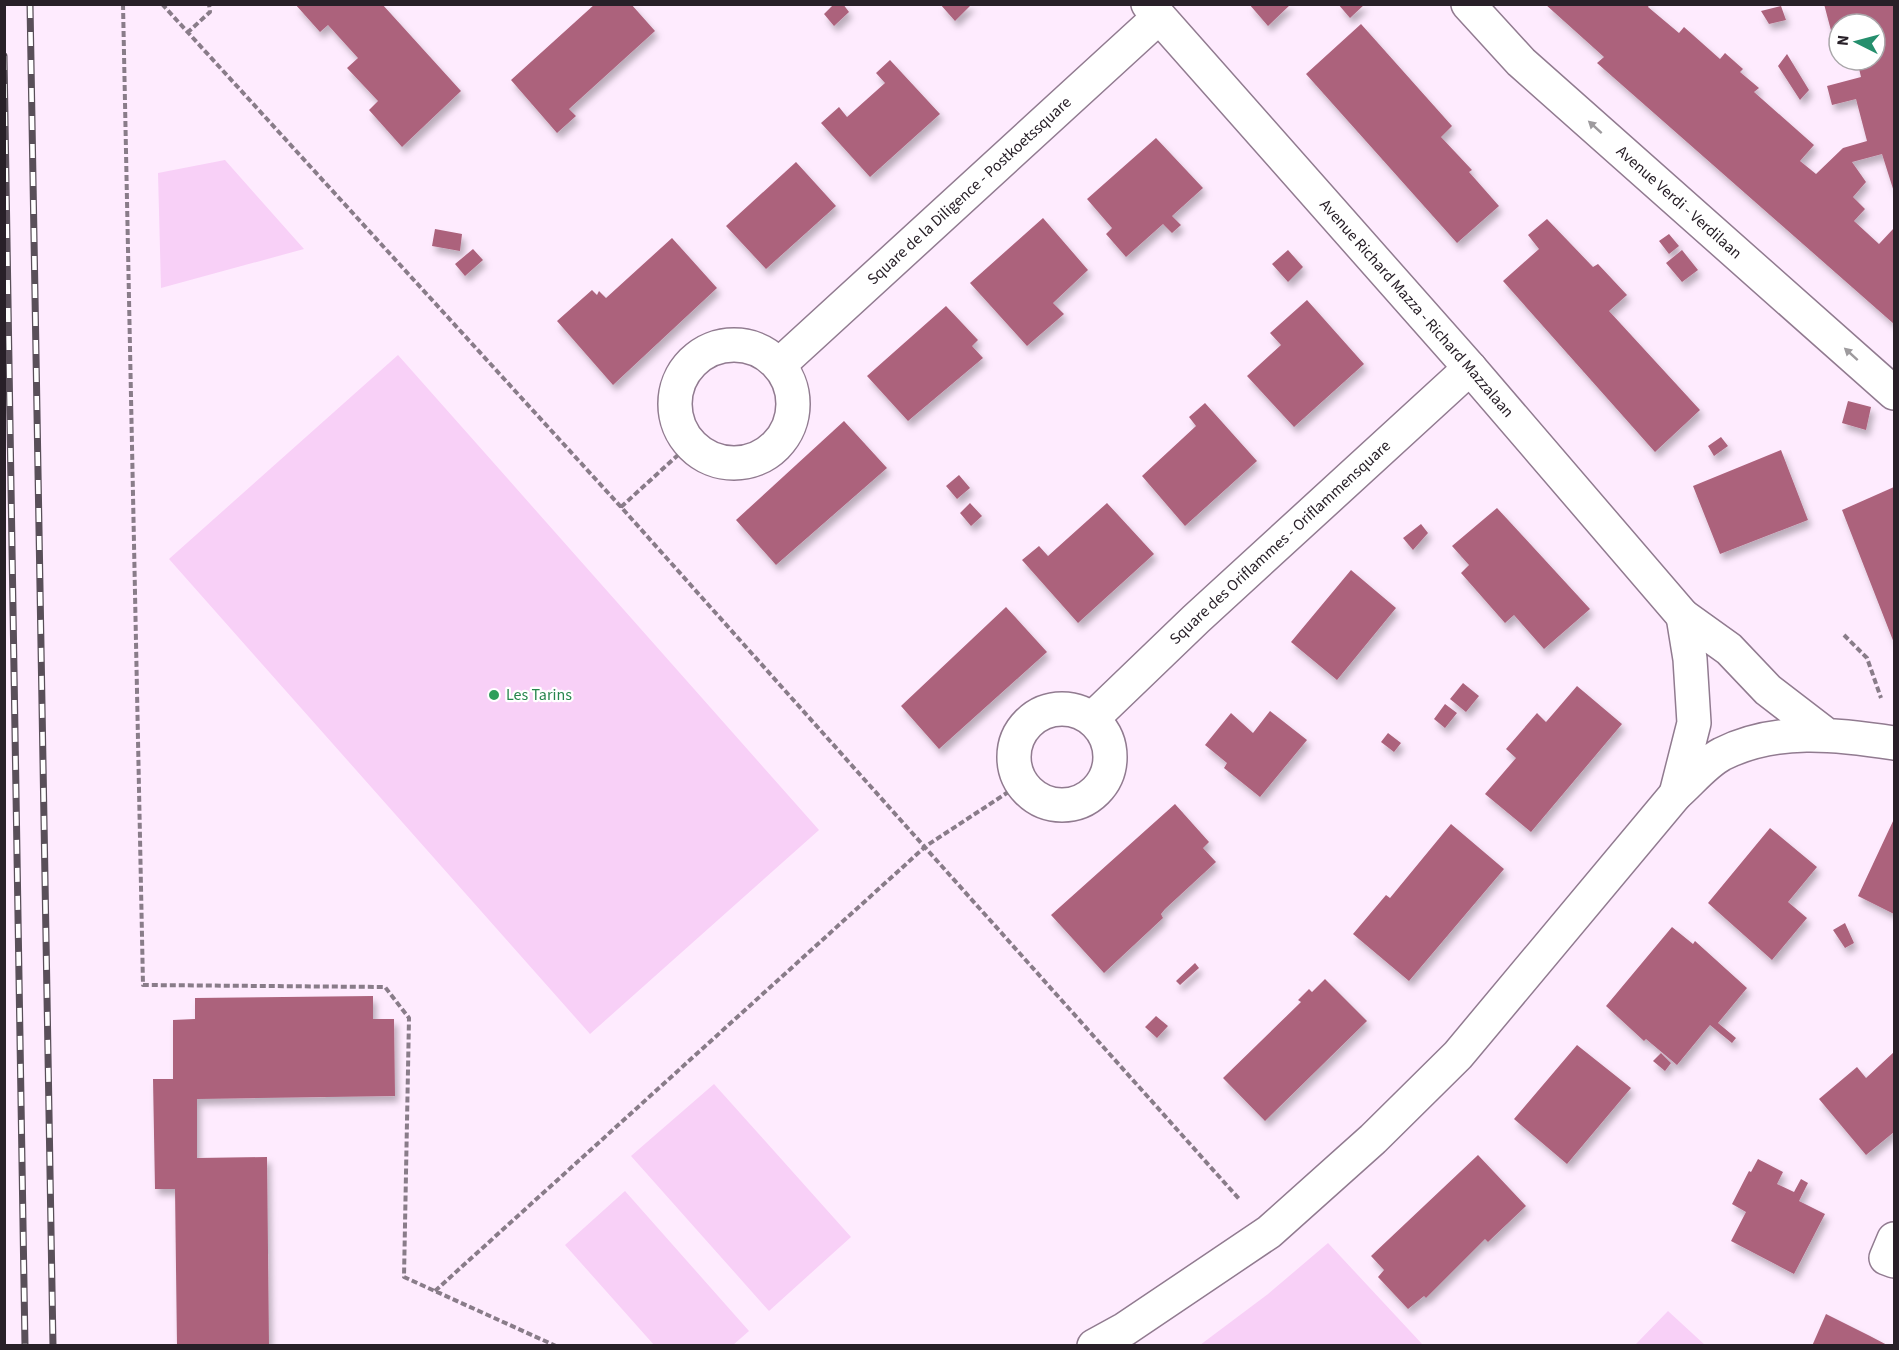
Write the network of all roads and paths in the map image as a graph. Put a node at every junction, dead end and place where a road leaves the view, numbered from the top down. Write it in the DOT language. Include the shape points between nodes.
graph roads {
  1 [pos="123,4"];
  2 [pos="162,4"];
  3 [pos="209,4"];
  4 [pos="1468,4"];
  5 [pos="1154,11"];
  6 [pos="187,33"];
  7 [pos="779,365"];
  8 [pos="1470,368"];
  9 [pos="1894,393"];
  10 [pos="690,444"];
  11 [pos="621,507"];
  12 [pos="1683,616"];
  13 [pos="1844,635"];
  14 [pos="1884,707"];
  15 [pos="1092,719"];
  16 [pos="1824,733"];
  17 [pos="1894,742"];
  18 [pos="1022,783"];
  19 [pos="1676,794"];
  20 [pos="926,846"];
  21 [pos="1269,1232"];
  22 [pos="1894,1239"];
  23 [pos="1894,1261"];
  24 [pos="435,1291"];
  25 [pos="556,1346"];
  26 [pos="1094,1346"];
  1 -- 24 [label="path" via="143,985 385,987 409,1018 404,1277"];
  2 -- 6 [label="path"];
  3 -- 6 [label="path" via="210,12"];
  9 -- 4 [label="street, Avenue Verdi - Verdilaan, one-way" via="1521,62"];
  5 -- 7 [label="street, Square de la Diligence - Postkoetssquare"];
  5 -- 8 [label="street, Avenue Richard Mazza - Richard Mazzalaan"];
  6 -- 11 [label="path"];
  7 -- 10 [label="street" via="793,394 792,415 785,434 768,453 733,464 712,460"];
  7 -- 10 [label="street" via="764,352 744,345 722,345 702,353 687,366 676,388 674,409"];
  8 -- 12 [label="street, Avenue Richard Mazza - Richard Mazzalaan"];
  8 -- 15 [label="street, Square des Oriflammes - Oriflammensquare"];
  10 -- 11 [label="path"];
  11 -- 20 [label="path"];
  12 -- 16 [label="street, Avenue Richard Mazza - Richard Mazzalaan" via="1730,649 1768,690"];
  12 -- 19 [label="street" via="1694,723"];
  13 -- 14 [label="path" via="1867,657"];
  15 -- 18 [label="street" via="1075,710 1056,709 1037,715 1024,728 1015,746 1015,765"];
  15 -- 18 [label="street" via="1105,735 1111,755 1107,775 1095,792 1078,803 1057,805 1037,798"];
  16 -- 17 [label="street"];
  16 -- 19 [label="street" via="1763,739 1720,755"];
  18 -- 20 [label="path"];
  19 -- 21 [label="street" via="1458,1055 1373,1139"];
  20 -- 21 [label="path"];
  20 -- 24 [label="path"];
  21 -- 26 [label="street"];
  22 -- 23 [label="street" via="1886,1258"];
  24 -- 25 [label="path"];
}
